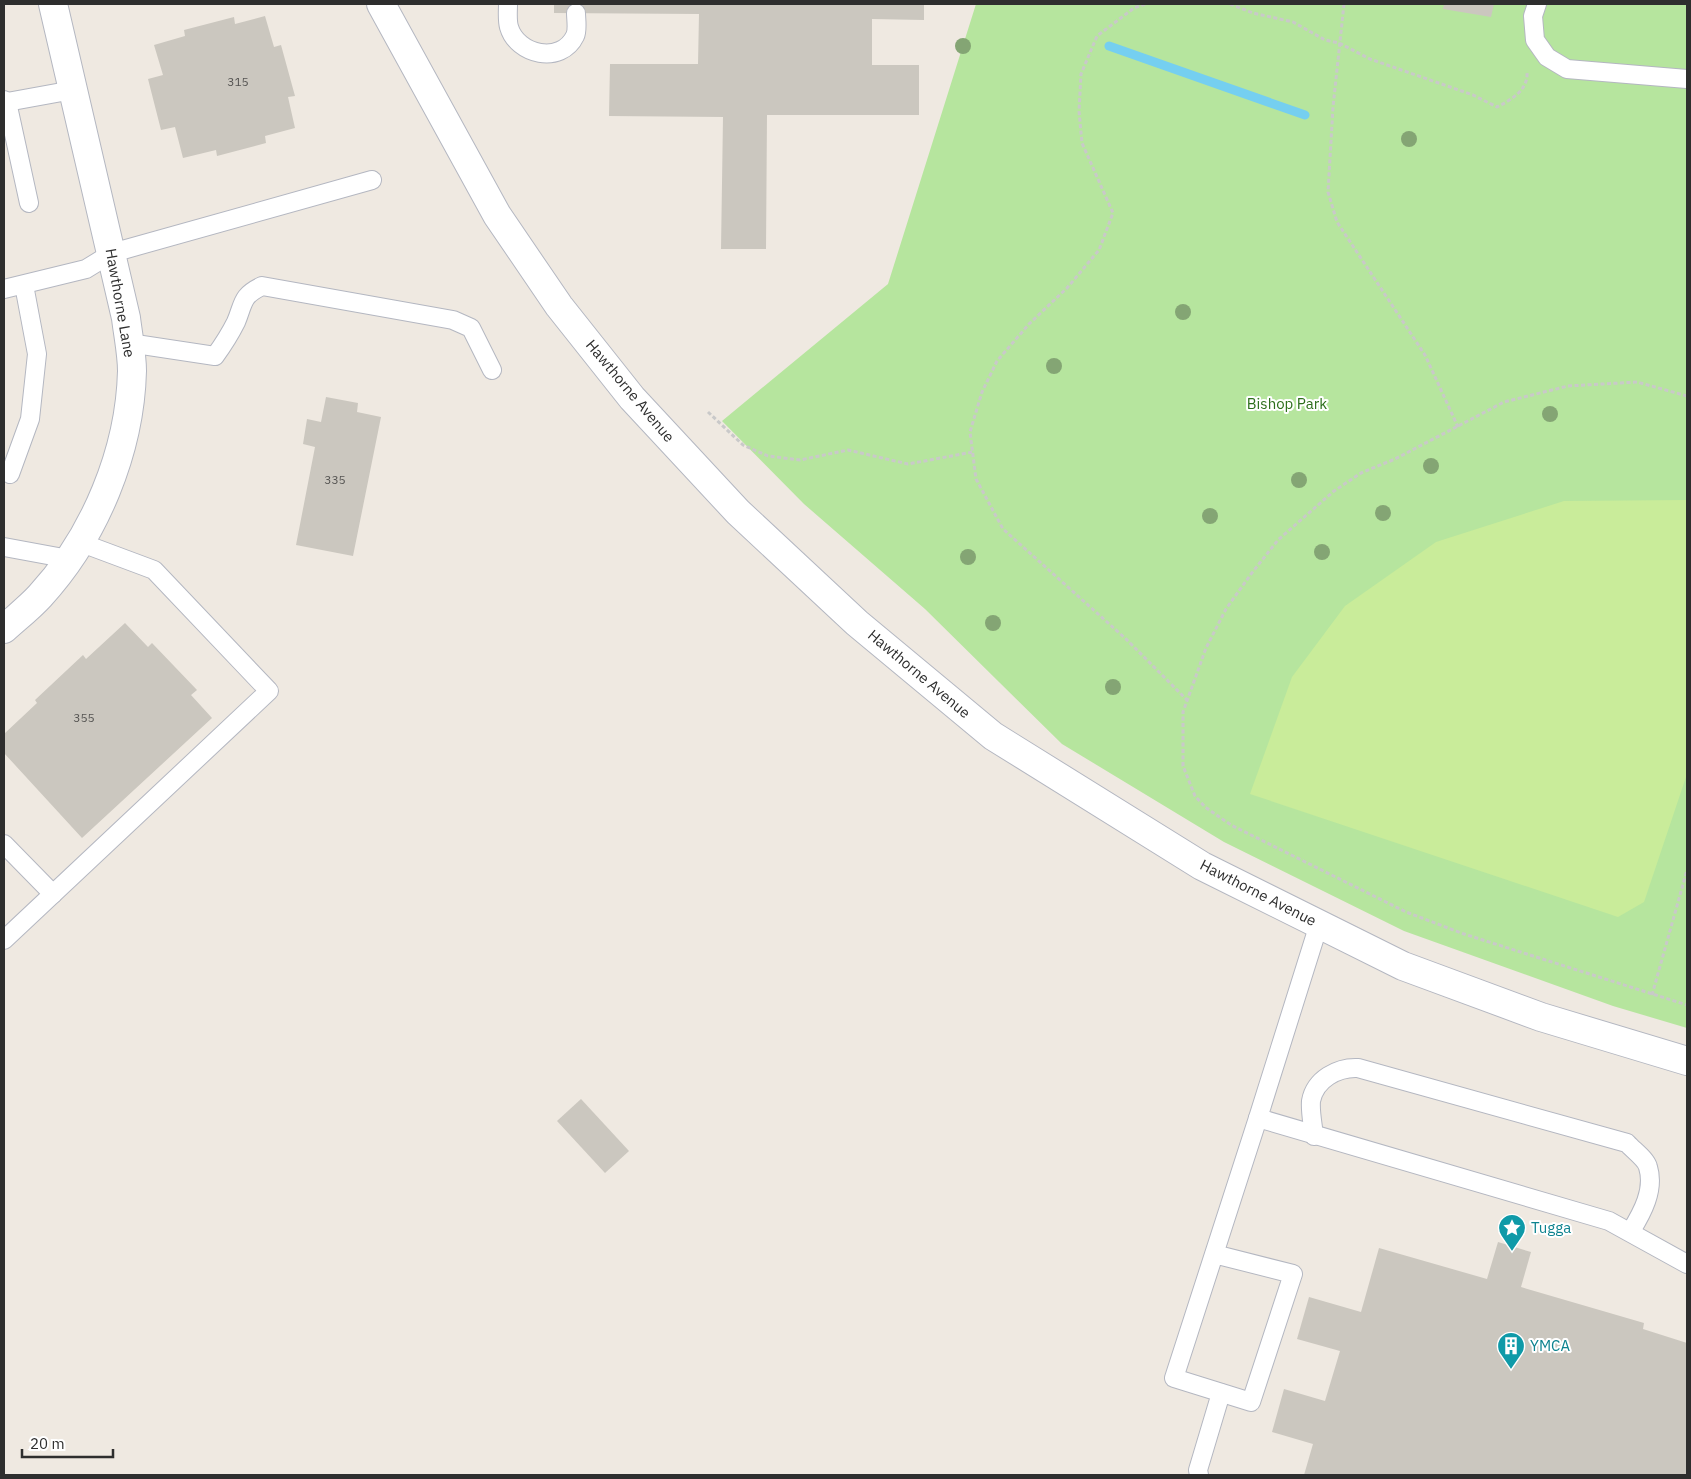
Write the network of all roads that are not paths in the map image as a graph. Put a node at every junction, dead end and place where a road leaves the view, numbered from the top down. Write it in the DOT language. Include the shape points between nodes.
graph roads {
  1 [pos="53,4"];
  2 [pos="381,4"];
  3 [pos="508,4"];
  4 [pos="1537,4"];
  5 [pos="576,13"];
  6 [pos="1687,79"];
  7 [pos="73,90"];
  8 [pos="5,101"];
  9 [pos="372,180"];
  10 [pos="29,203"];
  11 [pos="112,253"];
  12 [pos="24,285"];
  13 [pos="4,290"];
  14 [pos="129,343"];
  15 [pos="492,370"];
  16 [pos="10,474"];
  17 [pos="4,547"];
  18 [pos="74,550"];
  19 [pos="4,629"];
  20 [pos="4,844"];
  21 [pos="53,894"];
  22 [pos="1319,924"];
  23 [pos="4,940"];
  24 [pos="1687,1061"];
  25 [pos="1258,1118"];
  26 [pos="1314,1136"];
  27 [pos="1631,1231"];
  28 [pos="1214,1254"];
  29 [pos="1687,1264"];
  30 [pos="1221,1393"];
  31 [pos="1199,1475"];
  1 -- 7 [label="main road, Hawthorne Lane"];
  2 -- 22 [label="main road, Hawthorne Avenue" via="497,215 560,306 632,398 738,512 857,623 993,736 1202,866"];
  3 -- 5 [label="lane" via="508,26 516,41 530,51 548,55 564,49 575,35"];
  4 -- 6 [label="lane" via="1533,16 1534,40 1547,57 1567,69"];
  7 -- 8 [label="lane"];
  7 -- 11 [label="main road, Hawthorne Lane"];
  8 -- 10 [label="lane"];
  9 -- 11 [label="lane"];
  11 -- 12 [label="lane" via="86,269"];
  11 -- 14 [label="main road, Hawthorne Lane"];
  12 -- 13 [label="lane"];
  12 -- 16 [label="lane" via="37,354 30,419"];
  14 -- 15 [label="lane" via="215,356 236,321 242,300 262,286 453,320 471,328"];
  14 -- 18 [label="main road, Hawthorne Lane" via="132,370 127,421 110,480 96,513"];
  17 -- 18 [label="lane"];
  18 -- 19 [label="main road, Hawthorne Lane" via="40,596"];
  18 -- 21 [label="lane" via="154,570 269,691"];
  20 -- 21 [label="lane"];
  21 -- 23 [label="lane"];
  22 -- 24 [label="main road, Hawthorne Avenue" via="1403,966 1513,1007"];
  22 -- 25 [label="lane"];
  25 -- 26 [label="lane"];
  25 -- 28 [label="lane"];
  26 -- 27 [label="lane" via="1609,1221"];
  26 -- 27 [label="lane" via="1312,1101 1318,1085 1331,1074 1346,1068 1358,1068 1627,1143 1648,1166 1649,1192"];
  27 -- 29 [label="lane"];
  28 -- 30 [label="lane" via="1174,1378"];
  28 -- 30 [label="lane" via="1293,1274 1251,1402"];
  30 -- 31 [label="lane"];
}
